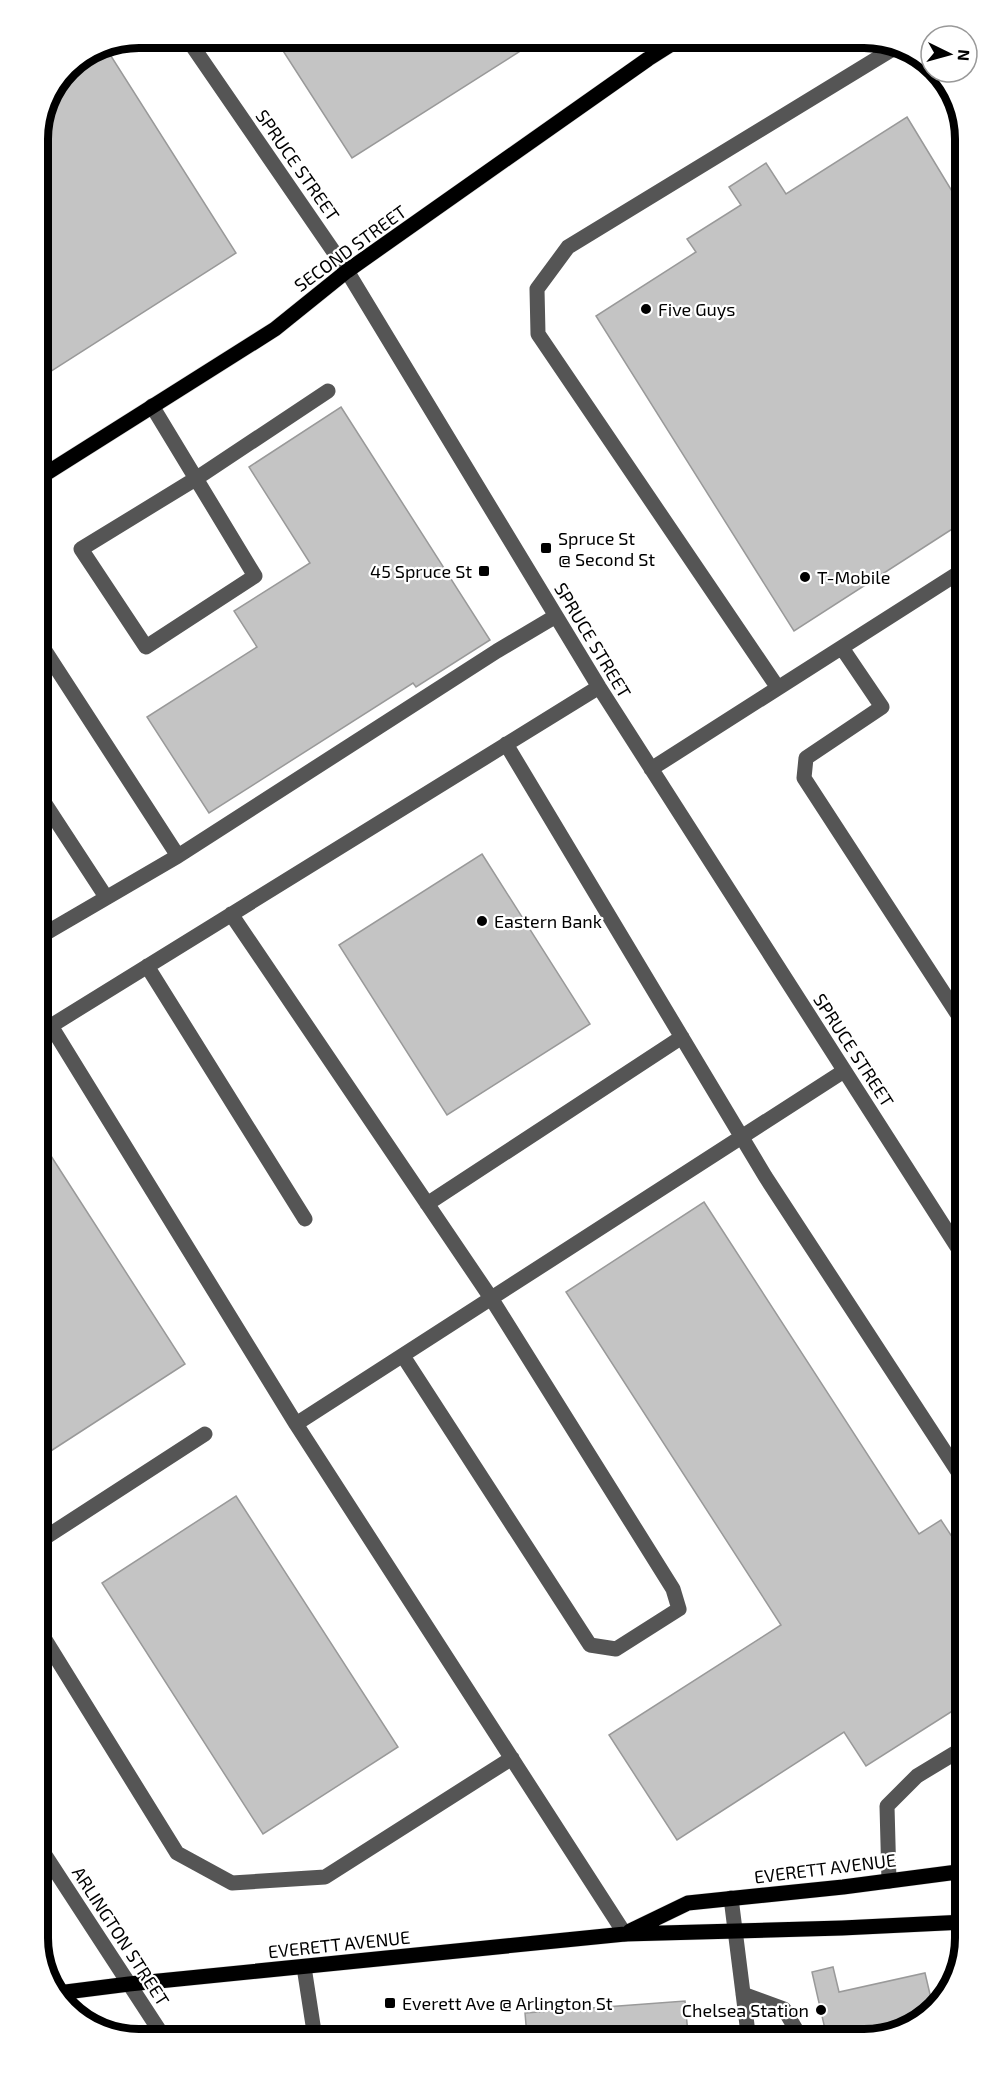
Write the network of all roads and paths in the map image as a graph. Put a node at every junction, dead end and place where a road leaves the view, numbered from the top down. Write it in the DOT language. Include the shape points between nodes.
graph roads {
  1 [pos="194,48"];
  2 [pos="665,48"];
  3 [pos="888,52"];
  4 [pos="347,271"];
  5 [pos="328,391"];
  6 [pos="152,406"];
  7 [pos="48,472"];
  8 [pos="197,478"];
  9 [pos="955,575"];
  10 [pos="556,616"];
  11 [pos="842,648"];
  12 [pos="48,656"];
  13 [pos="599,687"];
  14 [pos="778,688"];
  15 [pos="506,744"];
  16 [pos="651,769"];
  17 [pos="48,808"];
  18 [pos="178,856"];
  19 [pos="106,897"];
  20 [pos="231,914"];
  21 [pos="48,932"];
  22 [pos="147,966"];
  23 [pos="955,1010"];
  24 [pos="48,1028"];
  25 [pos="48,1032"];
  26 [pos="682,1037"];
  27 [pos="844,1071"];
  28 [pos="742,1137"];
  29 [pos="428,1204"];
  30 [pos="304,1219"];
  31 [pos="955,1244"];
  32 [pos="491,1298"];
  33 [pos="403,1356"];
  34 [pos="296,1424"];
  35 [pos="206,1434"];
  36 [pos="955,1467"];
  37 [pos="48,1536"];
  38 [pos="48,1644"];
  39 [pos="955,1753"];
  40 [pos="512,1758"];
  41 [pos="48,1860"];
  42 [pos="955,1872"];
  43 [pos="889,1881"];
  44 [pos="731,1898"];
  45 [pos="955,1922"];
  46 [pos="734,1932"];
  47 [pos="625,1934"];
  48 [pos="304,1967"];
  49 [pos="129,1984"];
  50 [pos="66,1992"];
  51 [pos="743,1994"];
  52 [pos="158,2029"];
  53 [pos="314,2029"];
  54 [pos="747,2029"];
  55 [pos="796,2029"];
  1 -- 4 [label="street, SPRUCE STREET"];
  2 -- 4 [label="main road, SECOND STREET"];
  3 -- 14 [label="street" via="568,247 537,289 538,334"];
  4 -- 6 [label="main road, SECOND STREET" via="275,329"];
  4 -- 10 [label="street, SPRUCE STREET"];
  5 -- 8 [label="street"];
  6 -- 7 [label="main road, SECOND STREET"];
  6 -- 8 [label="street"];
  8 -- 8 [label="street" via="255,576 146,647 81,549"];
  9 -- 11 [label="street"];
  10 -- 13 [label="street, SPRUCE STREET"];
  10 -- 18 [label="street"];
  11 -- 14 [label="street"];
  11 -- 23 [label="street" via="882,707 806,758 804,778"];
  12 -- 18 [label="street"];
  13 -- 15 [label="street"];
  13 -- 16 [label="street, SPRUCE STREET"];
  14 -- 16 [label="street"];
  15 -- 20 [label="street"];
  15 -- 26 [label="street"];
  16 -- 27 [label="street, SPRUCE STREET"];
  17 -- 19 [label="street"];
  18 -- 19 [label="street"];
  19 -- 21 [label="street"];
  20 -- 22 [label="street"];
  20 -- 29 [label="street"];
  22 -- 24 [label="street"];
  22 -- 30 [label="street"];
  25 -- 34 [label="street"];
  26 -- 28 [label="street"];
  26 -- 29 [label="street"];
  27 -- 28 [label="street"];
  27 -- 31 [label="street, SPRUCE STREET"];
  28 -- 32 [label="street"];
  28 -- 36 [label="street"];
  29 -- 32 [label="street"];
  32 -- 33 [label="street"];
  32 -- 33 [label="street" via="673,1588 679,1609 616,1649 590,1645"];
  33 -- 34 [label="street"];
  34 -- 40 [label="street"];
  35 -- 37 [label="street"];
  38 -- 40 [label="street" via="177,1853 232,1883 325,1877"];
  39 -- 43 [label="street" via="917,1776 887,1806"];
  40 -- 47 [label="street"];
  41 -- 49 [label="street, ARLINGTON STREET"];
  42 -- 43 [label="main road, EVERETT AVENUE"];
  43 -- 44 [label="main road, EVERETT AVENUE"];
  44 -- 46 [label="street"];
  44 -- 47 [label="main road, EVERETT AVENUE" via="688,1903"];
  45 -- 46 [label="main road, EVERETT AVENUE"];
  46 -- 47 [label="main road, EVERETT AVENUE"];
  46 -- 51 [label="street"];
  47 -- 48 [label="main road, EVERETT AVENUE"];
  48 -- 49 [label="main road, EVERETT AVENUE"];
  48 -- 53 [label="street"];
  49 -- 50 [label="main road, EVERETT AVENUE"];
  49 -- 52 [label="street, ARLINGTON STREET"];
  51 -- 54 [label="street"];
  51 -- 55 [label="street" via="784,2008"];
}
